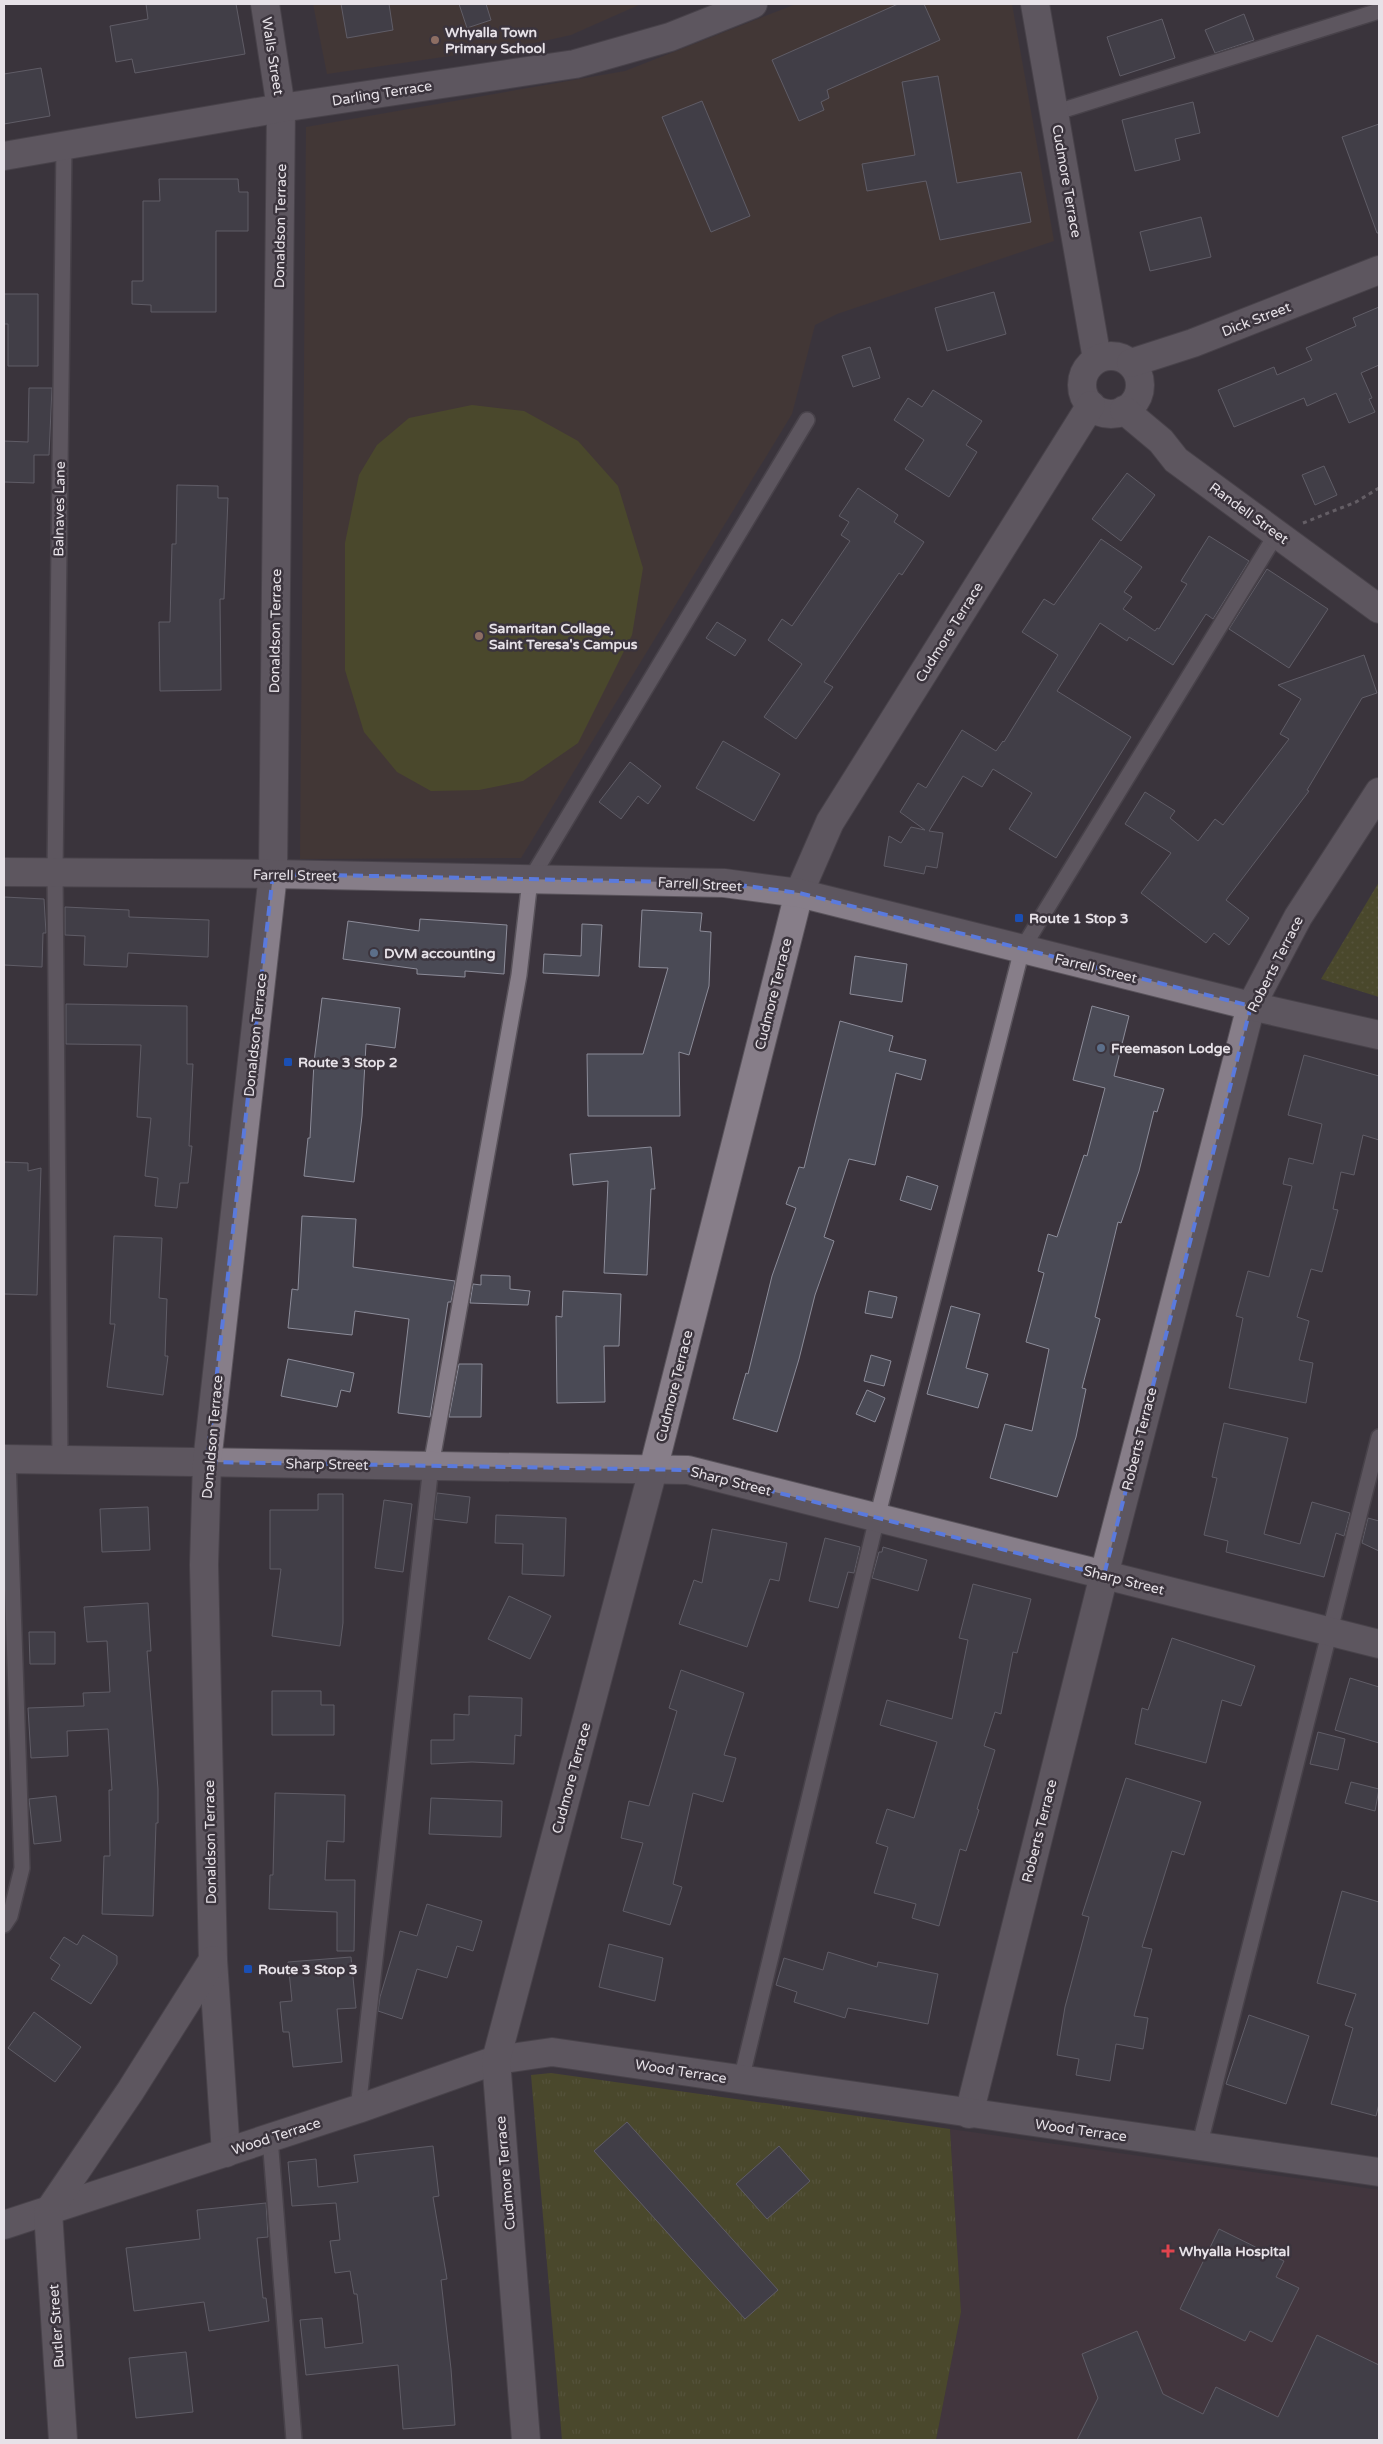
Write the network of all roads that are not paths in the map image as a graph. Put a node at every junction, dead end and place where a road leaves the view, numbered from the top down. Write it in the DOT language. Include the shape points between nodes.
graph roads {
  1 [pos="265,4"];
  2 [pos="753,4"];
  3 [pos="1035,4"];
  4 [pos="1379,11"];
  5 [pos="281,108"];
  6 [pos="1054,113"];
  7 [pos="64,146"];
  8 [pos="4,156"];
  9 [pos="1379,270"];
  10 [pos="1097,360"];
  11 [pos="1131,363"];
  12 [pos="1091,405"];
  13 [pos="1124,410"];
  14 [pos="807,420"];
  15 [pos="1277,533"];
  16 [pos="1379,609"];
  17 [pos="1379,792"];
  18 [pos="4,872"];
  19 [pos="55,872"];
  20 [pos="273,874"];
  21 [pos="530,880"];
  22 [pos="798,894"];
  23 [pos="1022,949"];
  24 [pos="1251,1006"];
  25 [pos="1379,1035"];
  26 [pos="1379,1437"];
  27 [pos="6,1459"];
  28 [pos="60,1460"];
  29 [pos="207,1462"];
  30 [pos="432,1466"];
  31 [pos="652,1470"];
  32 [pos="877,1518"];
  33 [pos="1104,1575"];
  34 [pos="1329,1632"];
  35 [pos="1379,1644"];
  36 [pos="4,1926"];
  37 [pos="212,1960"];
  38 [pos="496,2060"];
  39 [pos="741,2080"];
  40 [pos="358,2109"];
  41 [pos="968,2114"];
  42 [pos="270,2138"];
  43 [pos="1199,2146"];
  44 [pos="226,2152"];
  45 [pos="1379,2172"];
  46 [pos="48,2212"];
  47 [pos="4,2225"];
  48 [pos="63,2440"];
  49 [pos="294,2440"];
  50 [pos="526,2440"];
  1 -- 5 [label="street, Walls Street"];
  2 -- 5 [label="street, Darling Terrace" via="670,36 576,64"];
  3 -- 6 [label="street, Cudmore Terrace"];
  4 -- 6 [label="lane"];
  5 -- 7 [label="street, Darling Terrace"];
  5 -- 20 [label="street, Donaldson Terrace"];
  6 -- 10 [label="street, Cudmore Terrace"];
  7 -- 8 [label="street, Darling Terrace"];
  7 -- 19 [label="lane, Balnaves Lane"];
  9 -- 11 [label="street, Dick Street" via="1193,344"];
  10 -- 11 [label="street" via="1114,356"];
  10 -- 12 [label="street" via="1085,372 1083,381 1083,390"];
  11 -- 13 [label="street" via="1140,389 1132,405"];
  12 -- 13 [label="street" via="1107,413"];
  12 -- 22 [label="street, Cudmore Terrace" via="830,822"];
  13 -- 15 [label="street, Randell Street" via="1161,441 1176,460"];
  14 -- 21 [label="lane"];
  15 -- 16 [label="street, Randell Street"];
  15 -- 23 [label="lane"];
  17 -- 24 [label="street, Roberts Terrace" via="1298,917"];
  18 -- 19 [label="street, Farrell Street"];
  19 -- 20 [label="street, Farrell Street"];
  19 -- 28 [label="lane, Balnaves Lane"];
  20 -- 21 [label="street, Farrell Street"];
  20 -- 29 [label="street, Donaldson Terrace"];
  21 -- 22 [label="street, Farrell Street" via="724,883"];
  21 -- 30 [label="lane" via="518,974"];
  22 -- 23 [label="street, Farrell Street"];
  22 -- 31 [label="street, Cudmore Terrace"];
  23 -- 24 [label="street, Farrell Street"];
  23 -- 32 [label="lane"];
  24 -- 25 [label="street, Farrell Street"];
  24 -- 33 [label="street, Roberts Terrace"];
  26 -- 34 [label="lane"];
  27 -- 28 [label="street, Sharp Street"];
  27 -- 36 [label="lane" via="22,1868 10,1916"];
  28 -- 29 [label="street, Sharp Street"];
  29 -- 30 [label="street, Sharp Street"];
  29 -- 37 [label="street, Donaldson Terrace" via="204,1564"];
  30 -- 31 [label="street, Sharp Street"];
  30 -- 40 [label="lane"];
  31 -- 32 [label="street, Sharp Street" via="688,1470"];
  31 -- 38 [label="street, Cudmore Terrace"];
  32 -- 33 [label="street, Sharp Street"];
  32 -- 39 [label="lane"];
  33 -- 34 [label="street, Sharp Street"];
  33 -- 41 [label="street, Roberts Terrace"];
  34 -- 35 [label="street, Sharp Street"];
  34 -- 43 [label="lane"];
  37 -- 44 [label="street, Donaldson Terrace"];
  37 -- 46 [label="street" via="131,2090"];
  38 -- 39 [label="street, Wood Terrace" via="552,2052"];
  38 -- 40 [label="street, Wood Terrace"];
  38 -- 50 [label="street, Cudmore Terrace"];
  39 -- 41 [label="street, Wood Terrace"];
  40 -- 42 [label="street, Wood Terrace"];
  41 -- 43 [label="street, Wood Terrace"];
  42 -- 44 [label="street, Wood Terrace"];
  42 -- 49 [label="lane"];
  43 -- 45 [label="street, Wood Terrace"];
  44 -- 46 [label="street, Wood Terrace"];
  46 -- 47 [label="street, Wood Terrace"];
  46 -- 48 [label="street, Butler Street"];
}
